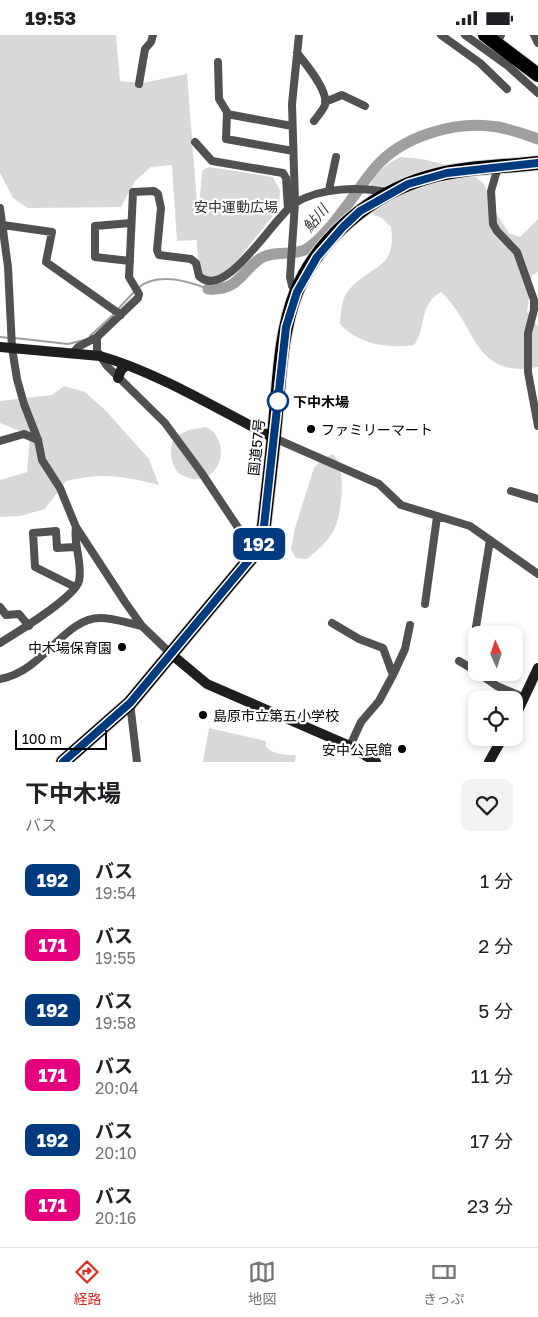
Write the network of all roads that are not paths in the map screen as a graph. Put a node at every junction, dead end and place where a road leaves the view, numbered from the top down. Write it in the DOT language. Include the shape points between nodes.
graph roads {
  1 [pos="153,35"];
  2 [pos="299,35"];
  3 [pos="441,35"];
  4 [pos="465,35"];
  5 [pos="485,35"];
  6 [pos="534,35"];
  7 [pos="538,43"];
  8 [pos="297,53"];
  9 [pos="485,56"];
  10 [pos="218,62"];
  11 [pos="480,63"];
  12 [pos="538,75"];
  13 [pos="139,84"];
  14 [pos="507,89"];
  15 [pos="538,93"];
  16 [pos="325,102"];
  17 [pos="365,105"];
  18 [pos="227,114"];
  19 [pos="314,121"];
  20 [pos="292,125"];
  21 [pos="195,142"];
  22 [pos="293,151"];
  23 [pos="336,157"];
  24 [pos="538,163"];
  25 [pos="498,167"];
  26 [pos="329,190"];
  27 [pos="390,193"];
  28 [pos="295,203"];
  29 [pos="0,208"];
  30 [pos="288,209"];
  31 [pos="131,223"];
  32 [pos="3,225"];
  33 [pos="130,261"];
  34 [pos="297,292"];
  35 [pos="118,313"];
  36 [pos="97,337"];
  37 [pos="12,341"];
  38 [pos="0,347"];
  39 [pos="72,355"];
  40 [pos="100,357"];
  41 [pos="127,365"];
  42 [pos="118,378"];
  43 [pos="538,426"];
  44 [pos="274,438"];
  45 [pos="38,440"];
  46 [pos="0,441"];
  47 [pos="511,491"];
  48 [pos="538,499"];
  49 [pos="438,517"];
  50 [pos="76,527"];
  51 [pos="490,540"];
  52 [pos="76,547"];
  53 [pos="255,553"];
  54 [pos="538,574"];
  55 [pos="75,587"];
  56 [pos="425,604"];
  57 [pos="0,607"];
  58 [pos="332,623"];
  59 [pos="410,625"];
  60 [pos="28,626"];
  61 [pos="142,626"];
  62 [pos="476,626"];
  63 [pos="0,643"];
  64 [pos="171,654"];
  65 [pos="459,661"];
  66 [pos="468,666"];
  67 [pos="538,668"];
  68 [pos="393,675"];
  69 [pos="0,679"];
  70 [pos="490,681"];
  71 [pos="525,698"];
  72 [pos="523,702"];
  73 [pos="130,703"];
  74 [pos="350,746"];
  75 [pos="498,746"];
  76 [pos="63,762"];
  77 [pos="136,762"];
  78 [pos="376,762"];
  79 [pos="490,762"];
  1 -- 13 [label="street" via="145,49"];
  2 -- 8 [label="street"];
  3 -- 11 [label="street"];
  4 -- 15 [label="street" via="508,65"];
  5 -- 12 [label="highway"];
  6 -- 7 [label="street"];
  8 -- 16 [label="street" via="321,88"];
  8 -- 20 [label="street"];
  9 -- 11 [label="street"];
  10 -- 18 [label="street" via="219,99"];
  11 -- 14 [label="street"];
  16 -- 17 [label="street" via="342,95"];
  16 -- 19 [label="street"];
  18 -- 20 [label="street"];
  18 -- 22 [label="street" via="228,140"];
  20 -- 22 [label="street"];
  21 -- 30 [label="street" via="212,161 283,173 287,181"];
  22 -- 28 [label="street"];
  23 -- 26 [label="street"];
  24 -- 25 [label="highway, 国道57号"];
  25 -- 27 [label="highway, 国道57号" via="447,173 408,184"];
  25 -- 43 [label="street" via="491,191 493,224 517,251 534,300 528,333 528,371"];
  26 -- 27 [label="street"];
  26 -- 28 [label="street"];
  27 -- 34 [label="highway, 国道57号" via="360,211 343,227 317,257"];
  28 -- 30 [label="street"];
  28 -- 34 [label="street" via="290,282"];
  29 -- 32 [label="street"];
  30 -- 31 [label="street" via="232,273 214,281 201,279 192,259 157,253 161,208 157,192 132,193"];
  31 -- 33 [label="street"];
  31 -- 33 [label="street" via="95,226 95,257"];
  32 -- 35 [label="street" via="52,232 46,263"];
  32 -- 37 [label="street"];
  33 -- 35 [label="street" via="130,279 138,298"];
  34 -- 44 [label="highway, 国道57号" via="283,345"];
  35 -- 36 [label="street"];
  36 -- 39 [label="street" via="78,347"];
  36 -- 40 [label="street"];
  37 -- 38 [label="street"];
  37 -- 39 [label="street"];
  37 -- 45 [label="street" via="24,404"];
  39 -- 40 [label="street"];
  40 -- 41 [label="street"];
  40 -- 42 [label="street"];
  41 -- 42 [label="street"];
  41 -- 44 [label="street"];
  42 -- 53 [label="street" via="165,423"];
  44 -- 49 [label="street" via="380,484 402,505"];
  44 -- 53 [label="highway, 国道57号" via="264,526"];
  45 -- 46 [label="street" via="24,435"];
  45 -- 50 [label="street" via="42,461 60,487"];
  47 -- 48 [label="street"];
  49 -- 51 [label="street" via="470,526"];
  49 -- 56 [label="street"];
  50 -- 52 [label="street"];
  50 -- 61 [label="street"];
  51 -- 54 [label="street"];
  51 -- 62 [label="street"];
  52 -- 55 [label="street" via="79,575"];
  52 -- 55 [label="street" via="57,548 56,531 33,533 34,567"];
  53 -- 64 [label="highway, 国道57号"];
  55 -- 60 [label="street"];
  57 -- 60 [label="street" via="6,615 19,614"];
  58 -- 68 [label="street" via="383,648"];
  59 -- 68 [label="street" via="405,649"];
  60 -- 63 [label="street"];
  61 -- 64 [label="street"];
  61 -- 69 [label="street" via="99,618 89,620 67,633 28,669"];
  64 -- 73 [label="highway, 国道57号"];
  64 -- 74 [label="street" via="207,684"];
  65 -- 66 [label="street"];
  67 -- 71 [label="street"];
  68 -- 74 [label="street" via="379,701 361,722"];
  70 -- 71 [label="street"];
  71 -- 72 [label="street"];
  73 -- 76 [label="highway, 国道57号"];
  73 -- 77 [label="street"];
  74 -- 78 [label="street"];
  75 -- 79 [label="street"];
}
